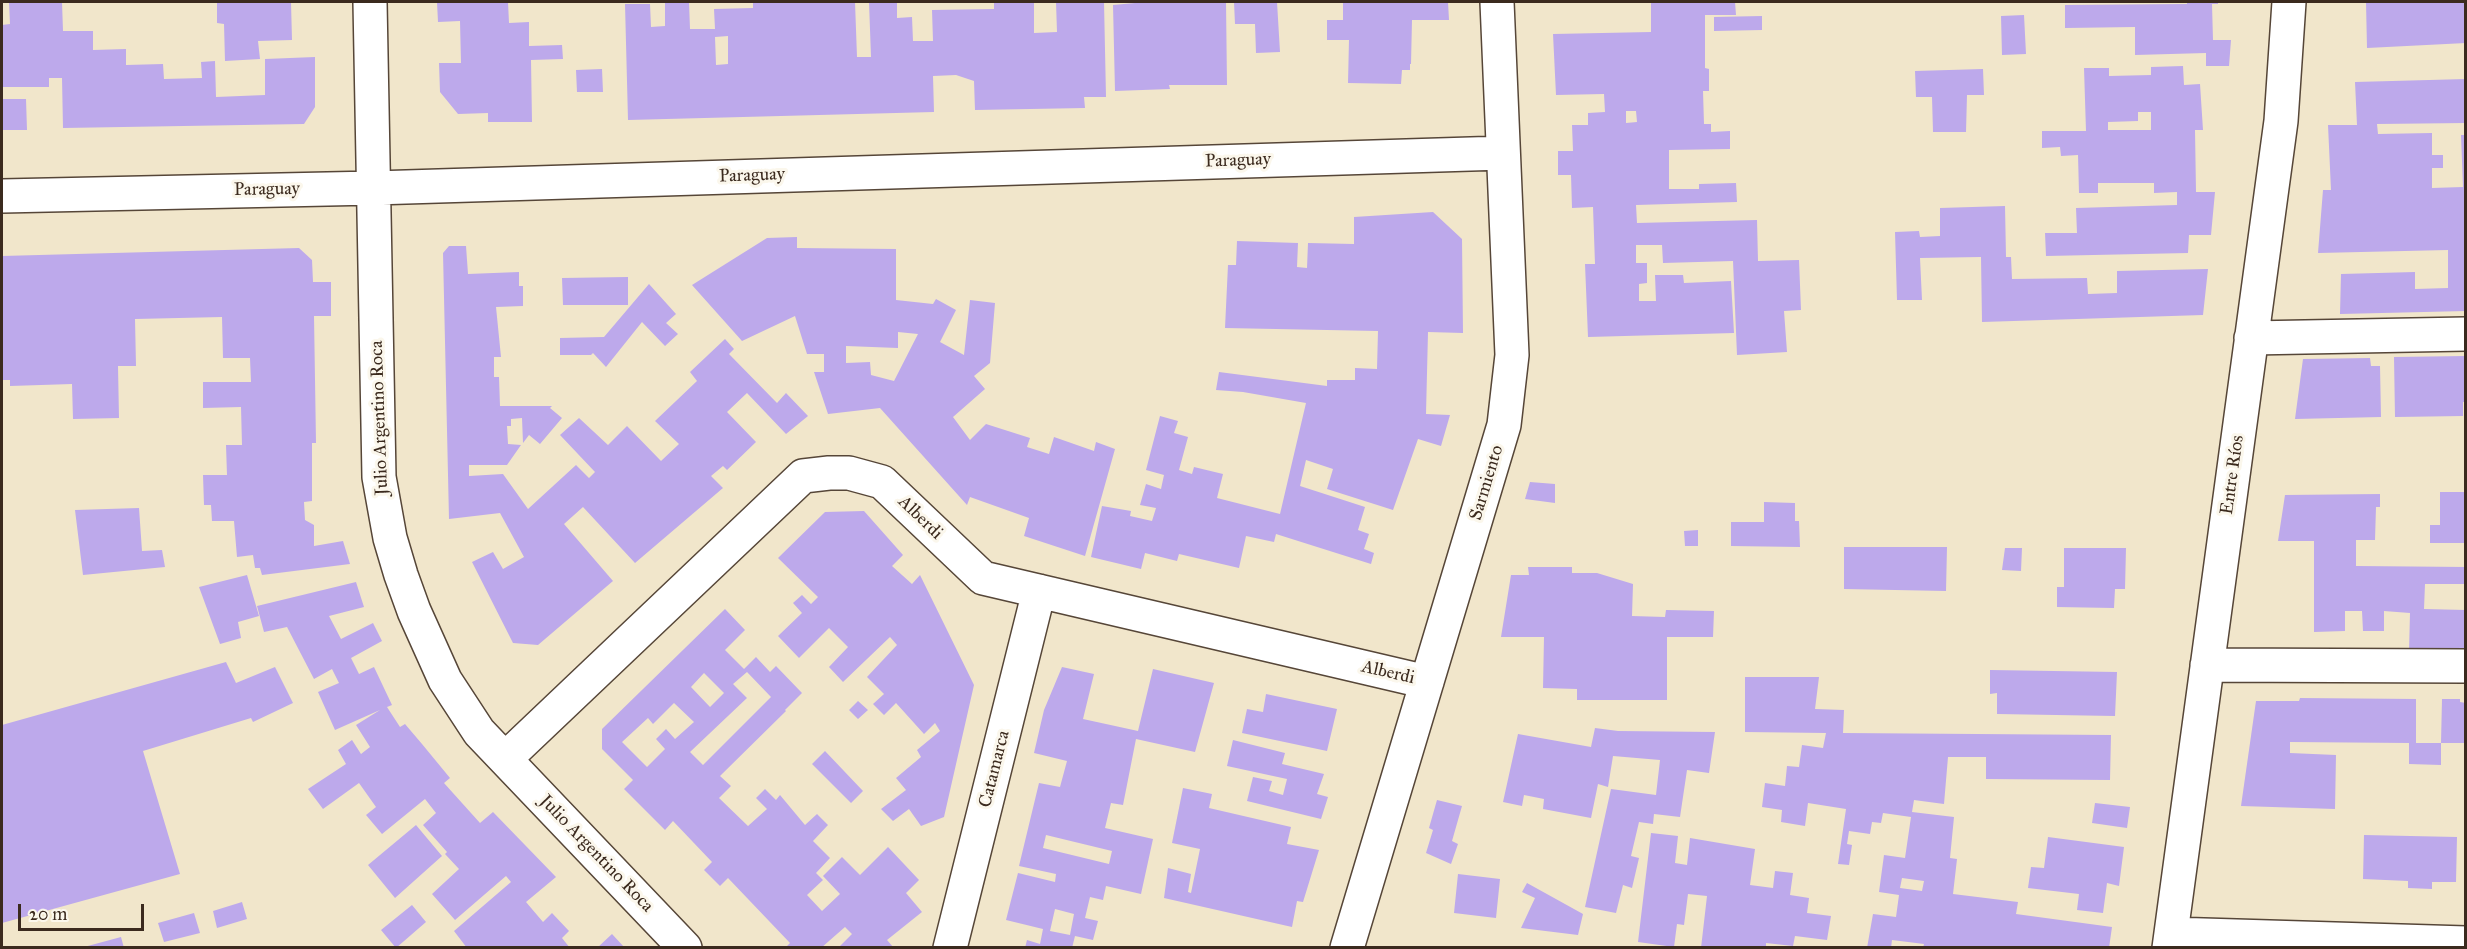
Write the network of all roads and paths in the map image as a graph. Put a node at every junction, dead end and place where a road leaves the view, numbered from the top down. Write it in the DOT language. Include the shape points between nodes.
graph roads {
  1 [pos="370,2"];
  2 [pos="1497,2"];
  3 [pos="2289,2"];
  4 [pos="1503,153"];
  5 [pos="374,188"];
  6 [pos="2,196"];
  7 [pos="2466,334"];
  8 [pos="2251,338"];
  9 [pos="1039,591"];
  10 [pos="2207,665"];
  11 [pos="2466,666"];
  12 [pos="1426,682"];
  13 [pos="505,759"];
  14 [pos="2170,941"];
  15 [pos="2466,943"];
  16 [pos="1352,947"];
  17 [pos="685,948"];
  18 [pos="951,948"];
  1 -- 5 [label="street, Julio Argentino Roca"];
  2 -- 4 [label="street, Sarmiento"];
  3 -- 8 [label="street, Entre Ríos" via="2281,121"];
  4 -- 5 [label="street, Paraguay"];
  4 -- 12 [label="street, Sarmiento" via="1512,355 1504,425"];
  5 -- 6 [label="street, Paraguay"];
  5 -- 13 [label="street, Julio Argentino Roca" via="380,477 390,538 414,611 446,680 479,732"];
  7 -- 8 [label="street"];
  8 -- 10 [label="street, Entre Ríos"];
  9 -- 12 [label="street, Alberdi"];
  9 -- 13 [label="street, Alberdi" via="983,578 882,482 839,472 803,476"];
  9 -- 18 [label="street, Catamarca"];
  10 -- 11 [label="street"];
  10 -- 14 [label="street, Entre Ríos"];
  12 -- 16 [label="street, Sarmiento"];
  13 -- 17 [label="street, Julio Argentino Roca"];
  14 -- 15 [label="street"];
}
